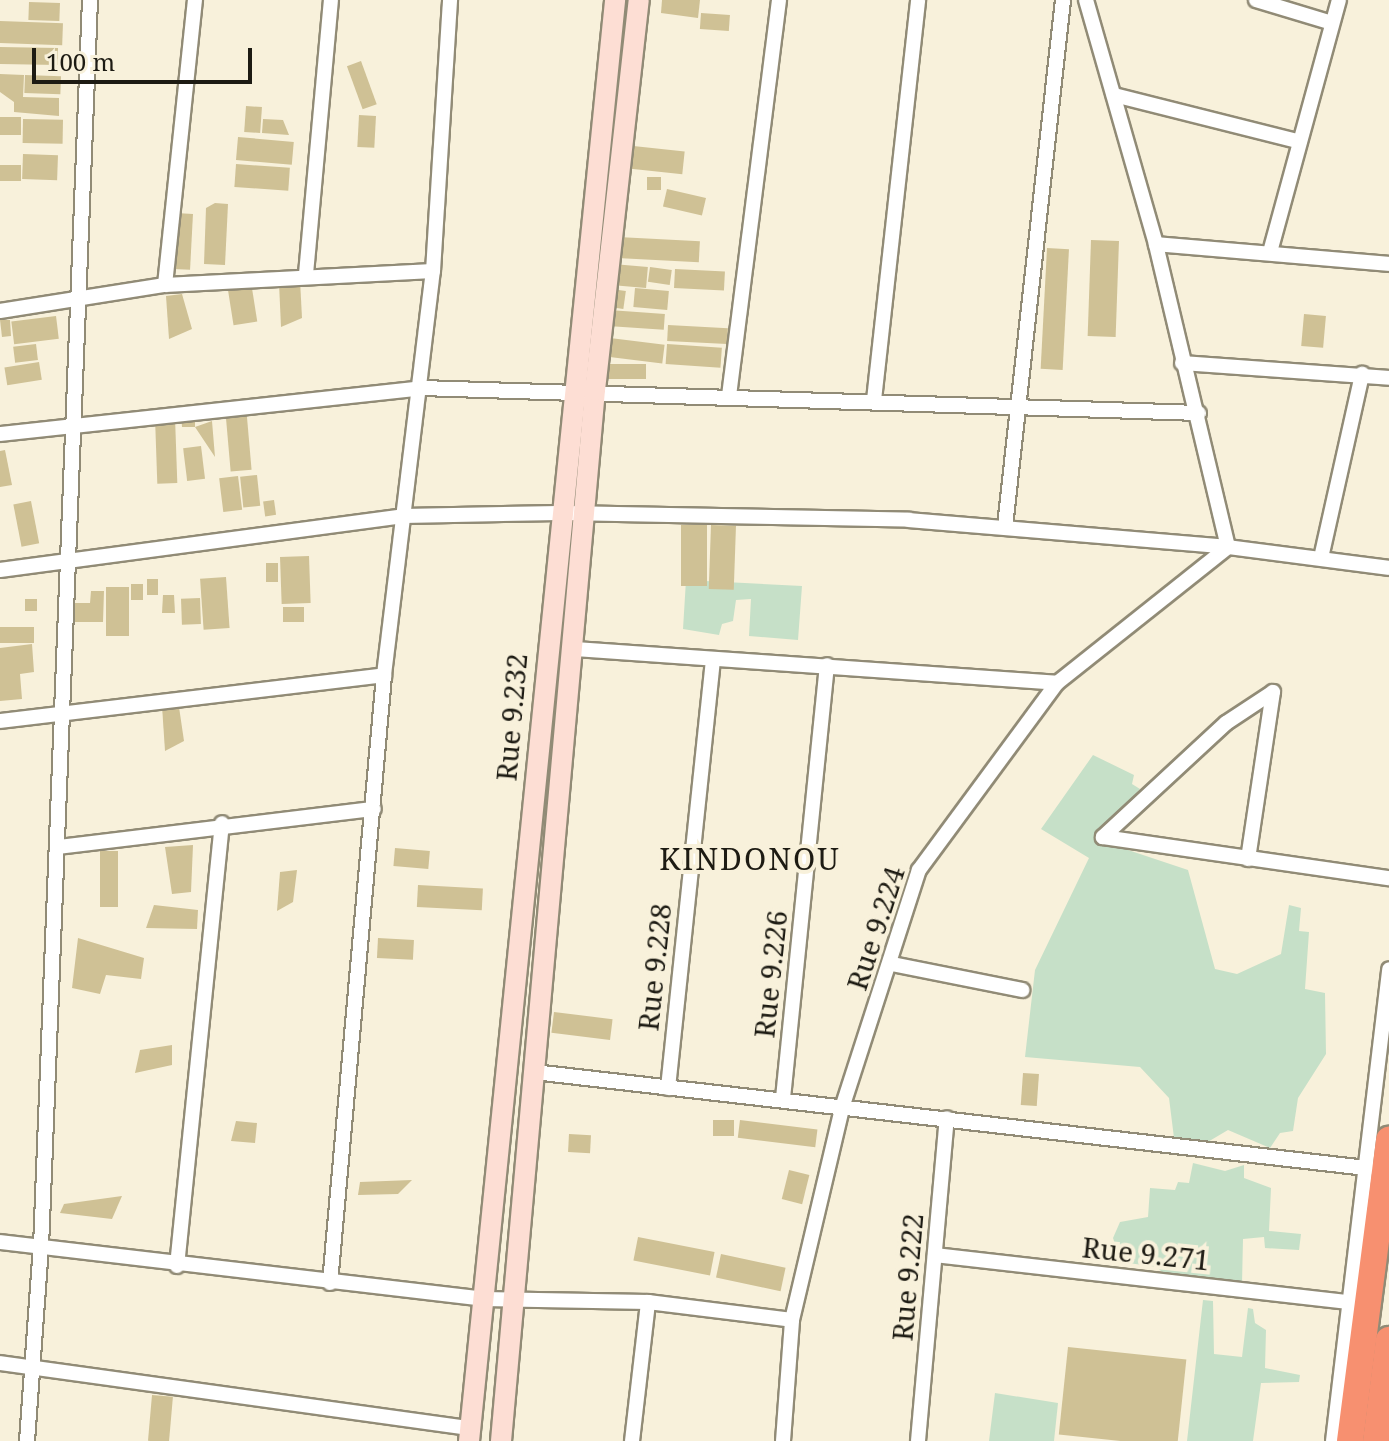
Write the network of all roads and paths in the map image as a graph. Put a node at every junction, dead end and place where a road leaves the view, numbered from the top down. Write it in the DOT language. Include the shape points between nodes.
graph roads {
  1 [pos="90,0"];
  2 [pos="195,0"];
  3 [pos="331,0"];
  4 [pos="450,0"];
  5 [pos="615,0"];
  6 [pos="639,0"];
  7 [pos="779,0"];
  8 [pos="918,0"];
  9 [pos="1063,0"];
  10 [pos="1086,0"];
  11 [pos="1256,0"];
  12 [pos="1339,0"];
  13 [pos="1332,23"];
  14 [pos="1114,95"];
  15 [pos="1297,141"];
  16 [pos="1156,244"];
  17 [pos="1270,252"];
  18 [pos="1389,264"];
  19 [pos="433,271"];
  20 [pos="306,274"];
  21 [pos="165,285"];
  22 [pos="76,299"];
  23 [pos="0,311"];
  24 [pos="1182,363"];
  25 [pos="1362,374"];
  26 [pos="1389,378"];
  27 [pos="421,388"];
  28 [pos="573,388"];
  29 [pos="595,390"];
  30 [pos="729,396"];
  31 [pos="874,400"];
  32 [pos="1018,405"];
  33 [pos="1199,413"];
  34 [pos="73,424"];
  35 [pos="0,434"];
  36 [pos="559,513"];
  37 [pos="586,513"];
  38 [pos="403,516"];
  39 [pos="1005,526"];
  40 [pos="1228,547"];
  41 [pos="69,558"];
  42 [pos="1321,558"];
  43 [pos="1389,568"];
  44 [pos="0,570"];
  45 [pos="575,649"];
  46 [pos="713,661"];
  47 [pos="827,665"];
  48 [pos="384,675"];
  49 [pos="1057,683"];
  50 [pos="64,710"];
  51 [pos="0,721"];
  52 [pos="374,809"];
  53 [pos="222,823"];
  54 [pos="58,847"];
  55 [pos="1248,859"];
  56 [pos="1389,878"];
  57 [pos="892,964"];
  58 [pos="1389,969"];
  59 [pos="1022,990"];
  60 [pos="534,1072"];
  61 [pos="668,1088"];
  62 [pos="783,1098"];
  63 [pos="842,1108"];
  64 [pos="947,1118"];
  65 [pos="1389,1140"];
  66 [pos="1366,1168"];
  67 [pos="0,1242"];
  68 [pos="41,1247"];
  69 [pos="935,1255"];
  70 [pos="177,1266"];
  71 [pos="330,1283"];
  72 [pos="483,1299"];
  73 [pos="517,1300"];
  74 [pos="648,1302"];
  75 [pos="1350,1302"];
  76 [pos="792,1320"];
  77 [pos="1389,1340"];
  78 [pos="0,1363"];
  79 [pos="33,1367"];
  80 [pos="470,1434"];
  81 [pos="27,1441"];
  82 [pos="501,1441"];
  83 [pos="632,1441"];
  84 [pos="783,1441"];
  85 [pos="918,1441"];
  86 [pos="1333,1441"];
  87 [pos="1350,1441"];
  88 [pos="1376,1441"];
  1 -- 22 [label="street"];
  2 -- 21 [label="street"];
  3 -- 20 [label="street"];
  4 -- 19 [label="street"];
  5 -- 28 [label="street, Rue 9.232"];
  6 -- 29 [label="street, Rue 9.232"];
  7 -- 30 [label="street"];
  8 -- 31 [label="street"];
  9 -- 32 [label="street"];
  10 -- 14 [label="street"];
  11 -- 13 [label="street"];
  12 -- 13 [label="street"];
  13 -- 15 [label="street"];
  14 -- 15 [label="street"];
  14 -- 16 [label="street"];
  15 -- 17 [label="street"];
  16 -- 17 [label="street"];
  16 -- 24 [label="street"];
  17 -- 18 [label="street"];
  19 -- 20 [label="street"];
  19 -- 27 [label="street"];
  20 -- 21 [label="street"];
  21 -- 22 [label="street"];
  22 -- 23 [label="street"];
  22 -- 34 [label="street"];
  24 -- 25 [label="street"];
  24 -- 33 [label="street"];
  25 -- 26 [label="street"];
  25 -- 42 [label="street"];
  27 -- 28 [label="street"];
  27 -- 34 [label="street"];
  27 -- 38 [label="street"];
  28 -- 29 [label="street"];
  28 -- 36 [label="street, Rue 9.232"];
  29 -- 30 [label="street"];
  29 -- 37 [label="street, Rue 9.232"];
  30 -- 31 [label="street"];
  31 -- 32 [label="street"];
  32 -- 33 [label="street"];
  32 -- 39 [label="street"];
  33 -- 40 [label="street"];
  34 -- 35 [label="street"];
  34 -- 41 [label="street"];
  36 -- 37 [label="street"];
  36 -- 38 [label="street"];
  36 -- 72 [label="street, Rue 9.232"];
  37 -- 39 [label="street"];
  37 -- 45 [label="street, Rue 9.232"];
  38 -- 41 [label="street"];
  38 -- 48 [label="street"];
  39 -- 40 [label="street"];
  40 -- 42 [label="street"];
  40 -- 49 [label="street, Rue 9.224"];
  41 -- 44 [label="street"];
  41 -- 50 [label="street"];
  42 -- 43 [label="street"];
  45 -- 46 [label="street"];
  45 -- 60 [label="street, Rue 9.232"];
  46 -- 47 [label="street"];
  46 -- 61 [label="street, Rue 9.228"];
  47 -- 49 [label="street"];
  47 -- 62 [label="street, Rue 9.226"];
  48 -- 50 [label="street"];
  48 -- 52 [label="street"];
  49 -- 57 [label="street, Rue 9.224" via="919,870"];
  50 -- 51 [label="street"];
  50 -- 54 [label="street"];
  52 -- 53 [label="street"];
  52 -- 71 [label="street"];
  53 -- 54 [label="street"];
  53 -- 70 [label="street"];
  54 -- 68 [label="street"];
  55 -- 55 [label="street" via="1270,707 1273,692 1226,723 1103,837"];
  55 -- 56 [label="street"];
  57 -- 59 [label="street"];
  57 -- 63 [label="street, Rue 9.224"];
  58 -- 66 [label="street"];
  60 -- 61 [label="street"];
  60 -- 73 [label="street, Rue 9.232"];
  61 -- 62 [label="street"];
  62 -- 63 [label="street"];
  63 -- 64 [label="street"];
  63 -- 76 [label="street, Rue 9.224"];
  64 -- 66 [label="street"];
  64 -- 69 [label="street, Rue 9.222"];
  65 -- 87 [label="highway"];
  66 -- 75 [label="street"];
  67 -- 68 [label="street"];
  68 -- 70 [label="street"];
  68 -- 79 [label="street"];
  69 -- 75 [label="street, Rue 9.271"];
  69 -- 85 [label="street, Rue 9.222"];
  70 -- 71 [label="street"];
  71 -- 72 [label="street"];
  72 -- 73 [label="street"];
  72 -- 80 [label="street, Rue 9.232"];
  73 -- 74 [label="street"];
  73 -- 82 [label="street, Rue 9.232"];
  74 -- 76 [label="street"];
  74 -- 83 [label="street"];
  75 -- 86 [label="street"];
  76 -- 84 [label="street, Rue 9.224"];
  77 -- 88 [label="highway"];
  78 -- 79 [label="street"];
  79 -- 80 [label="street"];
  79 -- 81 [label="street"];
}
